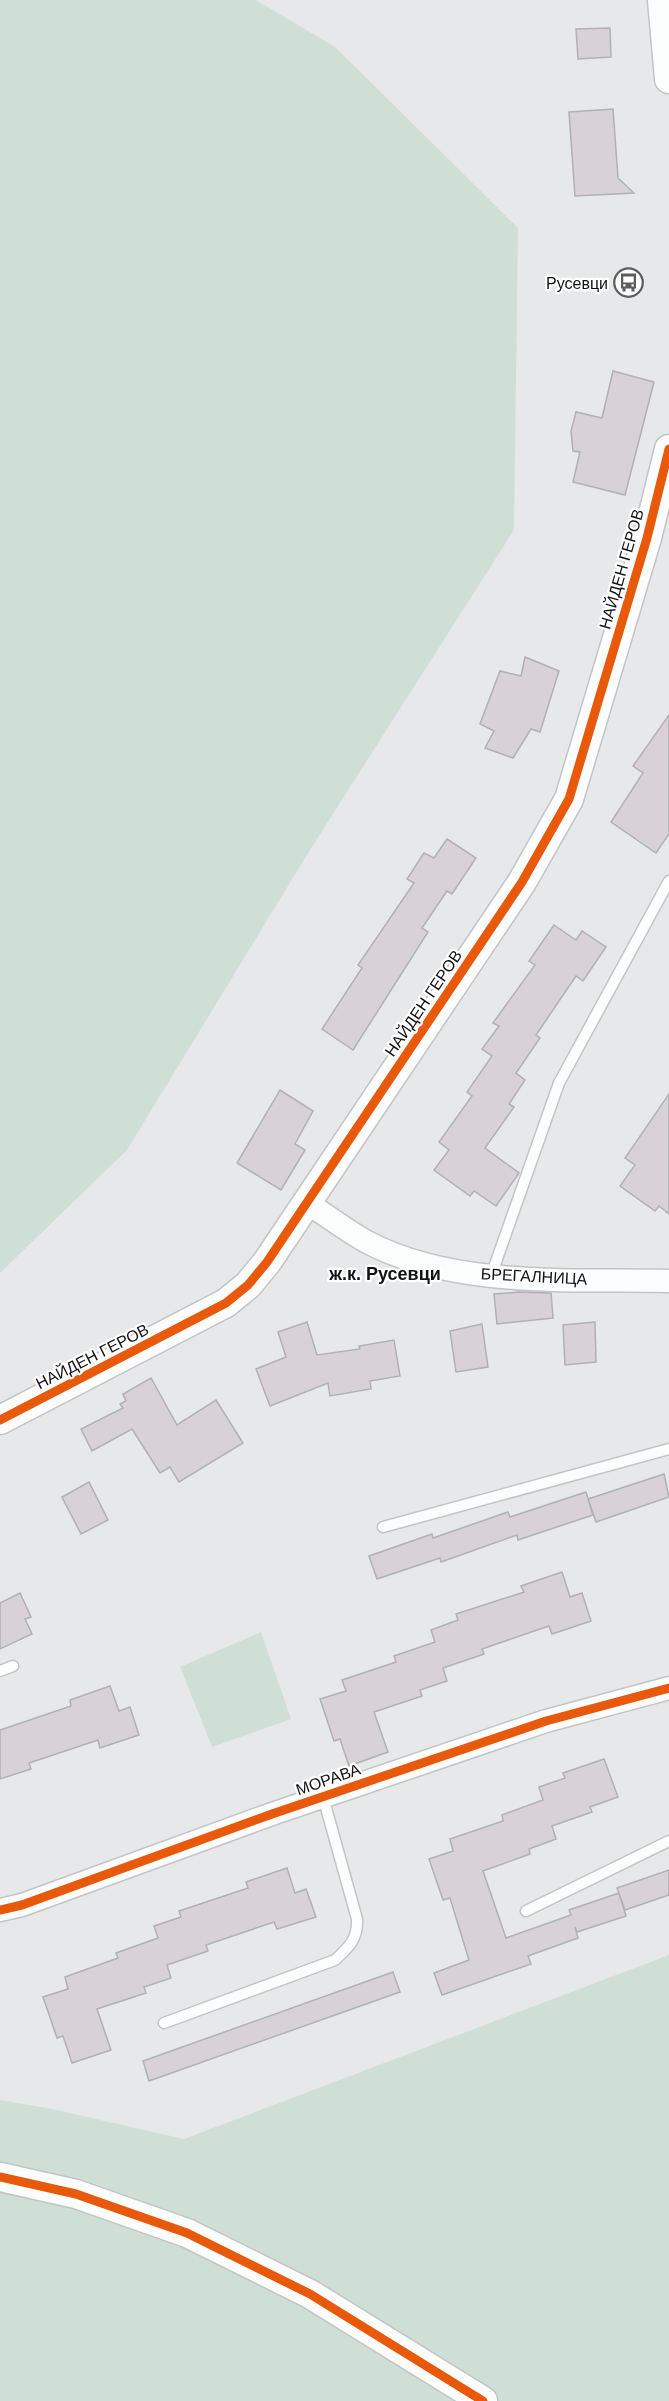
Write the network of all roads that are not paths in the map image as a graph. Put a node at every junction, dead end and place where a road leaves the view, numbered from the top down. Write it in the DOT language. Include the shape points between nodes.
graph roads {
  1 [pos="662,0"];
  2 [pos="669,79"];
  3 [pos="669,449"];
  4 [pos="669,881"];
  5 [pos="307,1203"];
  6 [pos="490,1277"];
  7 [pos="669,1281"];
  8 [pos="0,1420"];
  9 [pos="669,1449"];
  10 [pos="383,1527"];
  11 [pos="13,1666"];
  12 [pos="0,1671"];
  13 [pos="669,1688"];
  14 [pos="323,1797"];
  15 [pos="669,1841"];
  16 [pos="0,1910"];
  17 [pos="526,1911"];
  18 [pos="164,2022"];
  19 [pos="0,2177"];
  20 [pos="483,2401"];
  1 -- 2 [label="street"];
  3 -- 5 [label="street, НАЙДЕН ГЕРОВ" via="647,538 569,799 522,882"];
  4 -- 6 [label="lane" via="559,1083"];
  5 -- 6 [label="street, БРЕГАЛНИЦА" via="369,1243 410,1259"];
  5 -- 8 [label="street, НАЙДЕН ГЕРОВ" via="267,1262 226,1304"];
  6 -- 7 [label="street, БРЕГАЛНИЦА"];
  9 -- 10 [label="lane"];
  11 -- 12 [label="lane"];
  13 -- 14 [label="street, МОРАВА" via="546,1721"];
  14 -- 16 [label="street, МОРАВА"];
  14 -- 18 [label="lane" via="357,1919 358,1931 353,1942 335,1960"];
  15 -- 17 [label="lane"];
  19 -- 20 [label="street" via="76,2194 187,2233 310,2294"];
}
